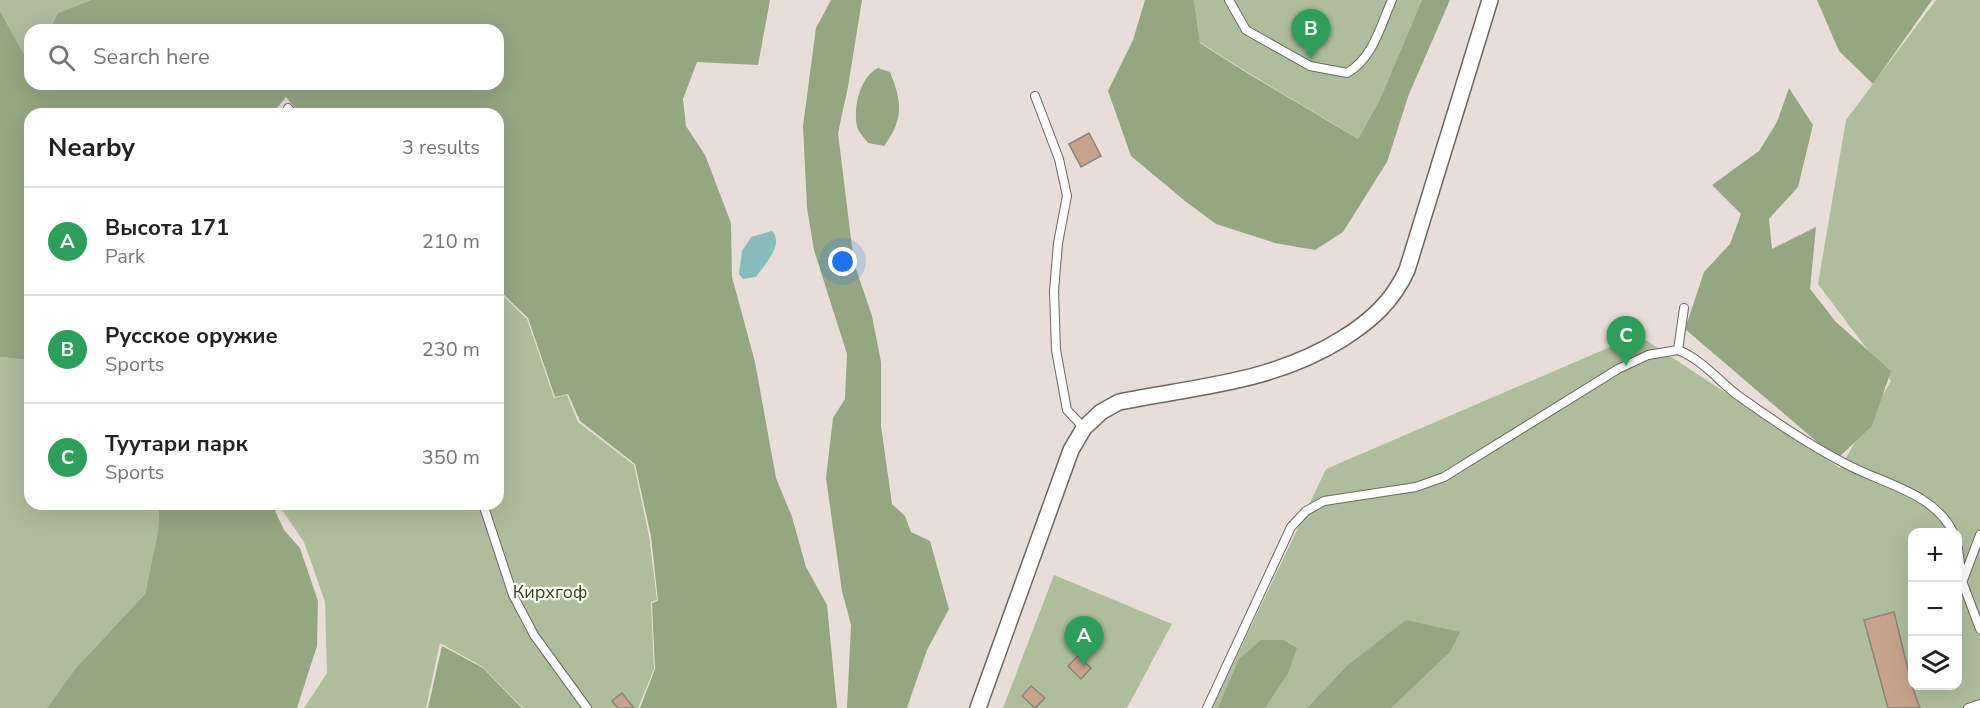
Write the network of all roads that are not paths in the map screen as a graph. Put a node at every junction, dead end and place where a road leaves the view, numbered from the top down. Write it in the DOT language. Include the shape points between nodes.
graph roads {
  1 [pos="1229,0"];
  2 [pos="1392,0"];
  3 [pos="1490,0"];
  4 [pos="1035,96"];
  5 [pos="1684,308"];
  6 [pos="1678,350"];
  7 [pos="1084,428"];
  8 [pos="485,510"];
  9 [pos="1951,528"];
  10 [pos="1980,535"];
  11 [pos="1962,581"];
  12 [pos="1980,629"];
  13 [pos="1980,704"];
  14 [pos="587,708"];
  15 [pos="978,708"];
  16 [pos="1207,708"];
  17 [pos="1968,708"];
  1 -- 2 [label="lane" via="1246,30 1311,66 1347,73 1360,66 1368,55"];
  3 -- 7 [label="street" via="1407,270 1394,296 1381,310 1360,328 1292,366 1195,390 1119,402"];
  4 -- 7 [label="lane" via="1059,159 1067,196 1054,291 1056,350 1067,410"];
  5 -- 6 [label="lane"];
  6 -- 9 [label="lane" via="1795,433 1851,467 1928,502"];
  6 -- 16 [label="lane" via="1648,355 1618,369 1444,477 1416,487 1324,501 1306,512 1291,527"];
  7 -- 15 [label="street" via="1071,450 1047,512"];
  8 -- 14 [label="lane" via="513,595 534,635"];
  10 -- 11 [label="lane"];
  11 -- 12 [label="lane"];
  13 -- 17 [label="lane"];
}
